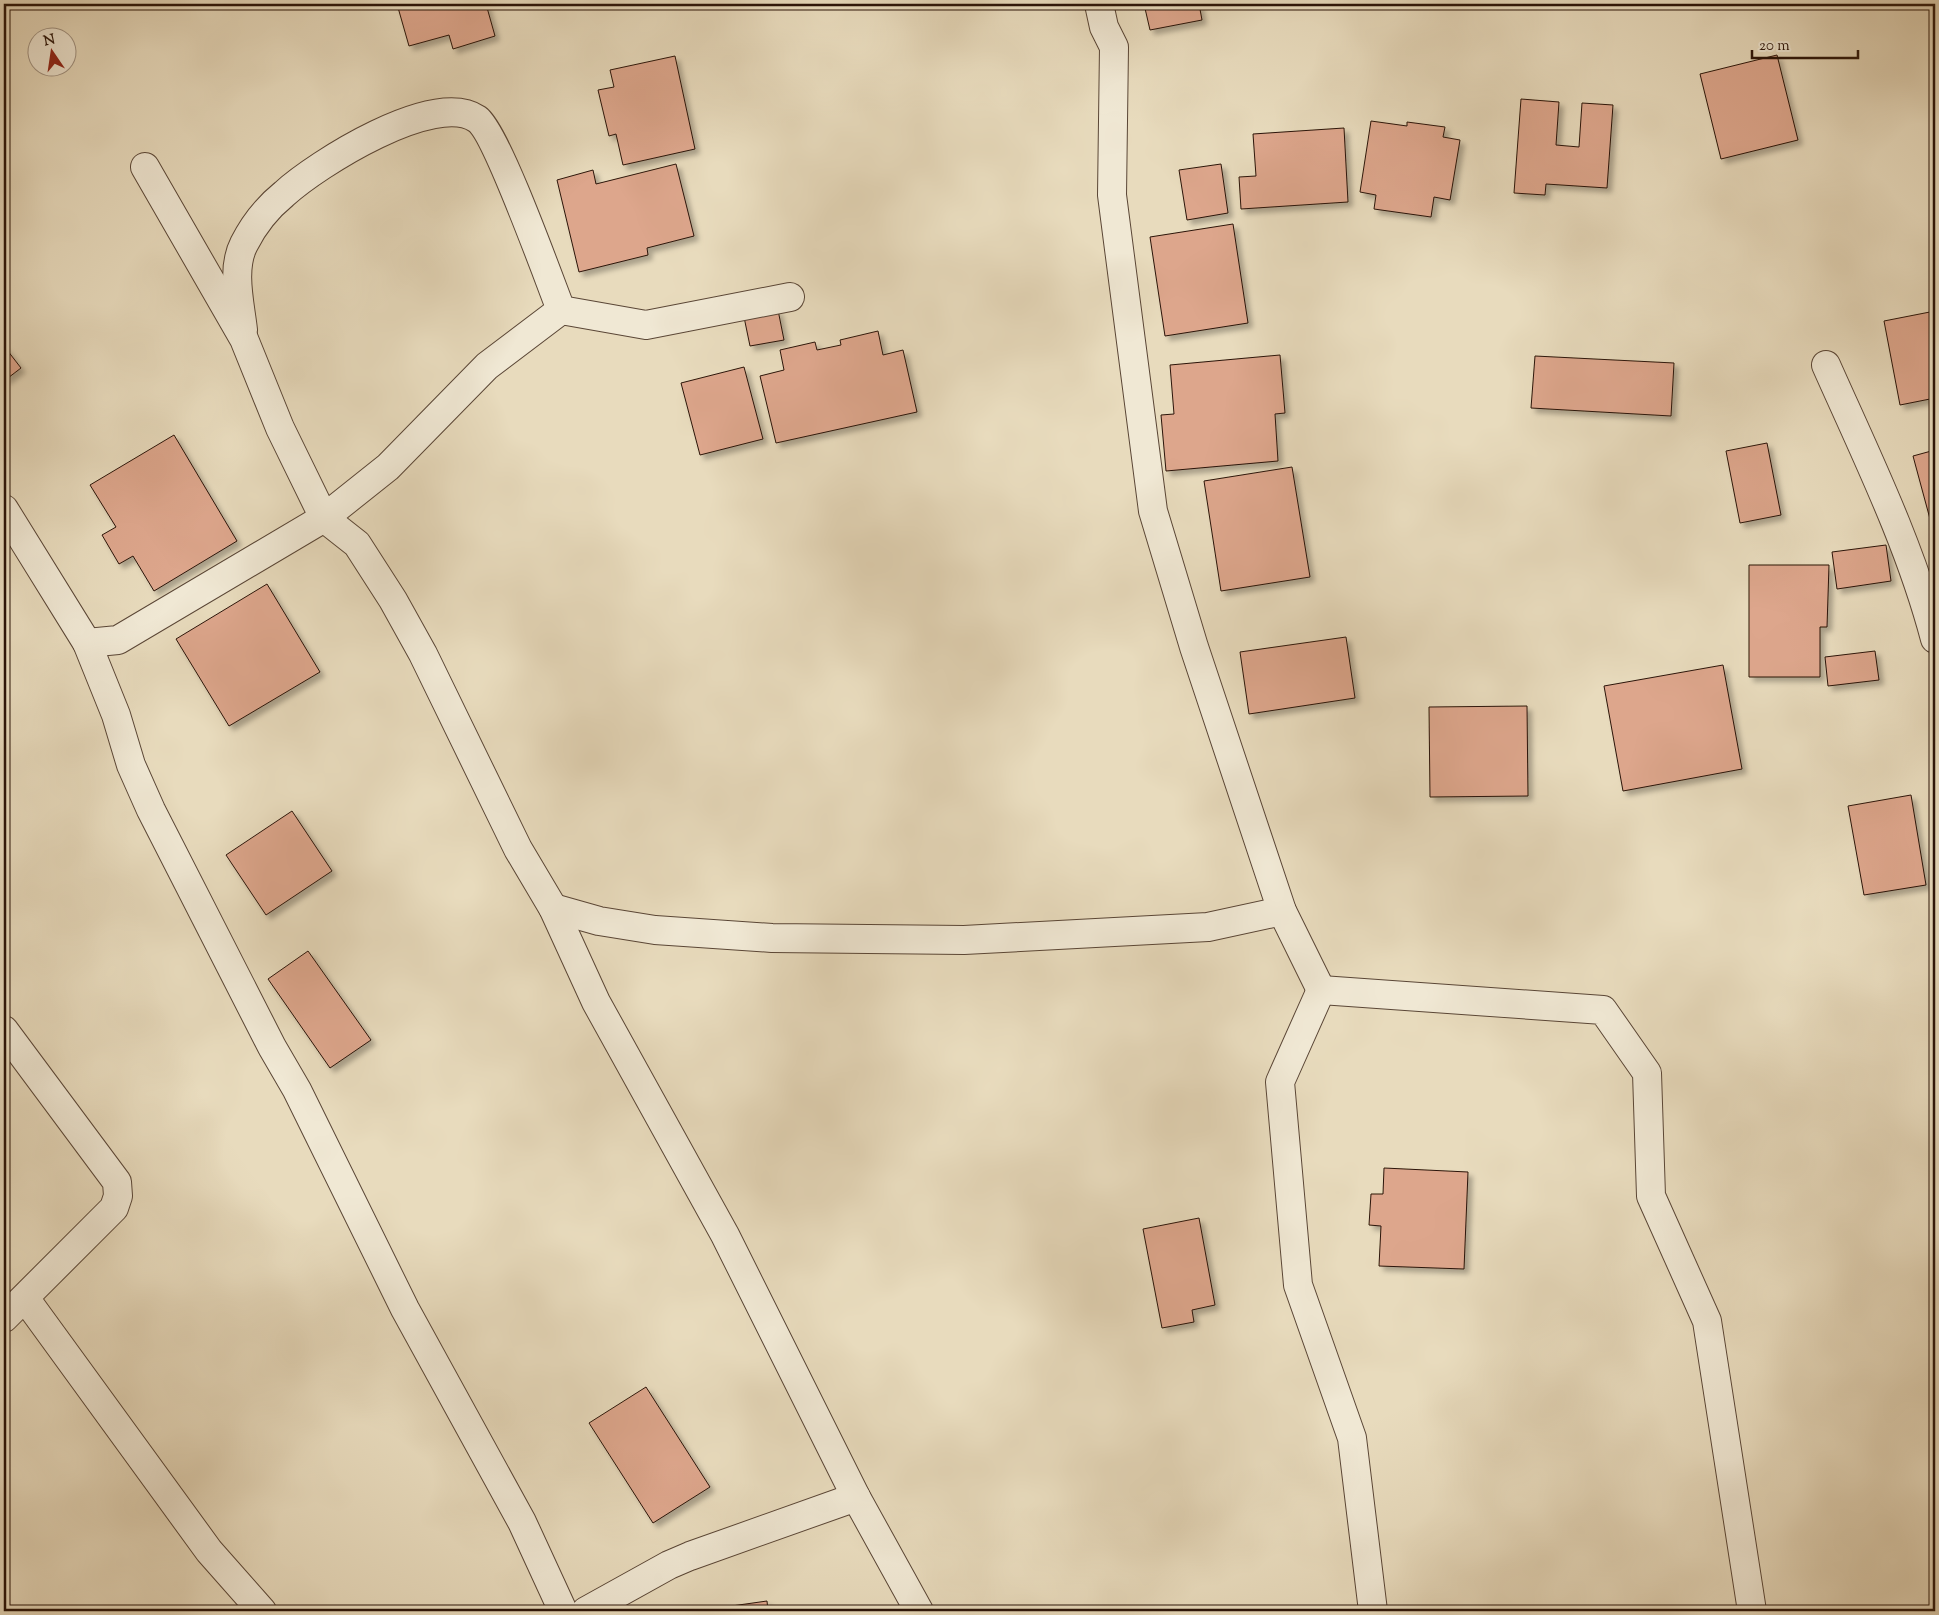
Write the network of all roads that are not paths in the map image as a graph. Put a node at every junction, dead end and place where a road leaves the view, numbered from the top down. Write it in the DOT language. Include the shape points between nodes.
graph roads {
  1 [pos="1099,4"];
  2 [pos="145,167"];
  3 [pos="790,297"];
  4 [pos="561,310"];
  5 [pos="244,339"];
  6 [pos="1826,366"];
  7 [pos="4,509"];
  8 [pos="324,518"];
  9 [pos="1935,639"];
  10 [pos="88,643"];
  11 [pos="553,908"];
  12 [pos="1282,911"];
  13 [pos="1321,990"];
  14 [pos="4,1030"];
  15 [pos="25,1298"];
  16 [pos="4,1318"];
  17 [pos="856,1497"];
  18 [pos="262,1611"];
  19 [pos="563,1611"];
  20 [pos="586,1611"];
  21 [pos="919,1611"];
  22 [pos="1373,1611"];
  23 [pos="1752,1611"];
  1 -- 12 [label="street" via="1104,27 1114,47 1112,195 1153,511 1194,647"];
  2 -- 5 [label="street"];
  3 -- 4 [label="street" via="646,325"];
  4 -- 5 [label="street" via="491,140 478,120 459,113 442,112 387,129 332,160 284,194 255,226 243,246 237,272"];
  4 -- 8 [label="street" via="487,366 388,467"];
  5 -- 8 [label="street" via="280,428"];
  6 -- 9 [label="street" via="1898,527"];
  7 -- 10 [label="street"];
  8 -- 10 [label="street" via="118,640"];
  8 -- 11 [label="street" via="357,544 393,600 423,654 518,849"];
  10 -- 19 [label="street" via="151,810 297,1090 405,1309 522,1522"];
  11 -- 12 [label="street" via="599,921 655,930 772,938 954,940 1208,927"];
  11 -- 17 [label="street" via="596,1002 725,1236"];
  12 -- 13 [label="street"];
  13 -- 22 [label="street" via="1280,1082 1298,1285 1352,1438"];
  13 -- 23 [label="street" via="1603,1010 1646,1073 1651,1196 1707,1321"];
  14 -- 15 [label="street" via="116,1182 118,1196 114,1208"];
  15 -- 16 [label="street"];
  15 -- 18 [label="street" via="209,1551"];
  17 -- 20 [label="street" via="690,1556"];
  17 -- 21 [label="street"];
}
